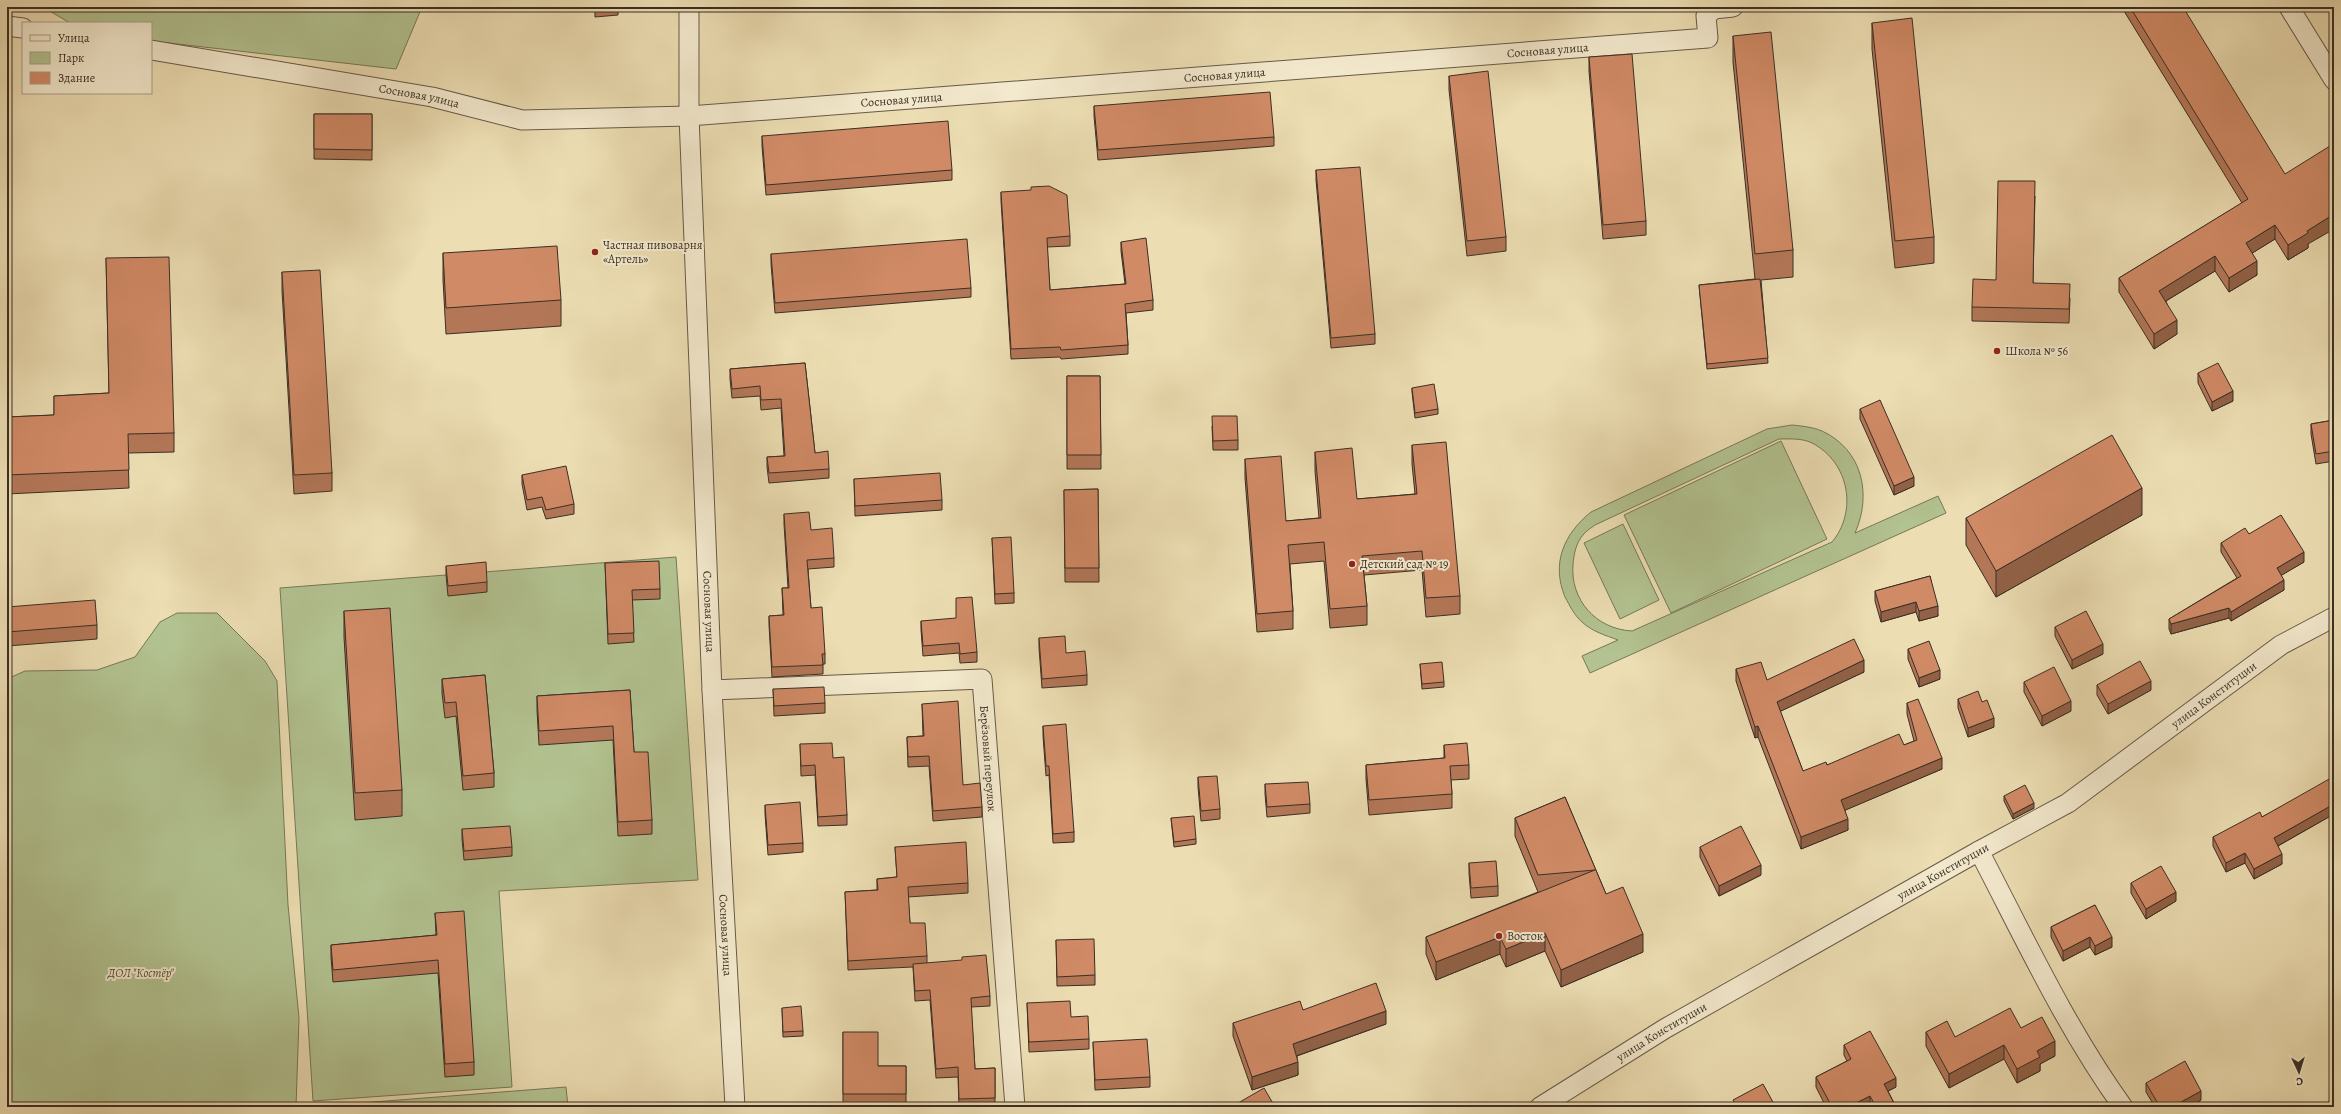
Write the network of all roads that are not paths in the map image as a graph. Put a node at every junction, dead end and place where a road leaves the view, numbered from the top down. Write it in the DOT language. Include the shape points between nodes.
graph roads {
  1 [pos="689,7"];
  2 [pos="1733,7"];
  3 [pos="2289,7"];
  4 [pos="7,26"];
  5 [pos="22,28"];
  6 [pos="152,50"];
  7 [pos="2328,56"];
  8 [pos="2334,80"];
  9 [pos="689,116"];
  10 [pos="2334,617"];
  11 [pos="712,690"];
  12 [pos="1979,851"];
  13 [pos="735,1107"];
  14 [pos="1015,1107"];
  15 [pos="1540,1107"];
  16 [pos="2123,1107"];
  1 -- 9 [label="street, Сосновая улица"];
  2 -- 9 [label="street, Сосновая улица" via="1714,8 1706,16 1708,38"];
  3 -- 7 [label="street"];
  4 -- 5 [label="street"];
  6 -- 9 [label="street, Сосновая улица" via="432,97 522,120"];
  7 -- 8 [label="street"];
  9 -- 11 [label="street, Сосновая улица"];
  10 -- 12 [label="street, улица Конституции" via="2281,645 2068,803"];
  11 -- 13 [label="street, Сосновая улица"];
  11 -- 14 [label="street, Берёзовый переулок" via="982,679"];
  12 -- 15 [label="street, улица Конституции" via="1666,1028"];
  12 -- 16 [label="street" via="2063,1012 2097,1071"];
}
